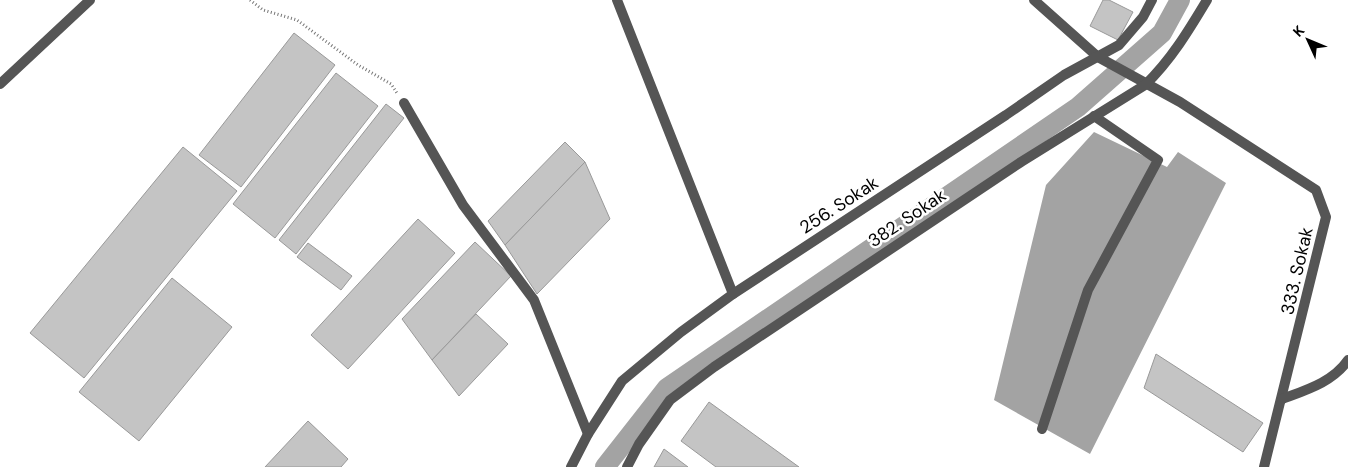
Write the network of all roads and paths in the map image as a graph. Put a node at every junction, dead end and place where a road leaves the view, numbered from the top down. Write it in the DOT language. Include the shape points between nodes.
graph roads {
  1 [pos="90,0"];
  2 [pos="250,0"];
  3 [pos="617,0"];
  4 [pos="1034,0"];
  5 [pos="1152,0"];
  6 [pos="1207,0"];
  7 [pos="1101,59"];
  8 [pos="0,84"];
  9 [pos="1145,85"];
  10 [pos="404,103"];
  11 [pos="1094,116"];
  12 [pos="733,294"];
  13 [pos="1348,360"];
  14 [pos="1282,399"];
  15 [pos="1042,429"];
  16 [pos="588,434"];
  17 [pos="571,467"];
  18 [pos="628,467"];
  19 [pos="1264,467"];
  1 -- 8 [label="street"];
  2 -- 10 [label="path" via="263,10 297,20 390,84"];
  3 -- 12 [label="street"];
  4 -- 7 [label="street, 333. Sokak"];
  5 -- 7 [label="street, 256. Sokak" via="1143,17 1119,45"];
  6 -- 9 [label="street, 382. Sokak" via="1186,36 1160,71"];
  7 -- 9 [label="street, 333. Sokak"];
  7 -- 12 [label="street, 256. Sokak" via="1064,75"];
  9 -- 11 [label="street, 382. Sokak"];
  9 -- 14 [label="street, 333. Sokak" via="1180,102 1316,190 1326,217"];
  10 -- 16 [label="street" via="463,205 534,300"];
  11 -- 15 [label="street" via="1158,160 1088,290"];
  11 -- 18 [label="street, 382. Sokak" via="1020,162 714,367 670,400 639,444"];
  12 -- 16 [label="street, 256. Sokak" via="622,380"];
  13 -- 14 [label="street" via="1340,371 1320,383"];
  14 -- 19 [label="street, 333. Sokak"];
  16 -- 17 [label="street, 256. Sokak"];
}
